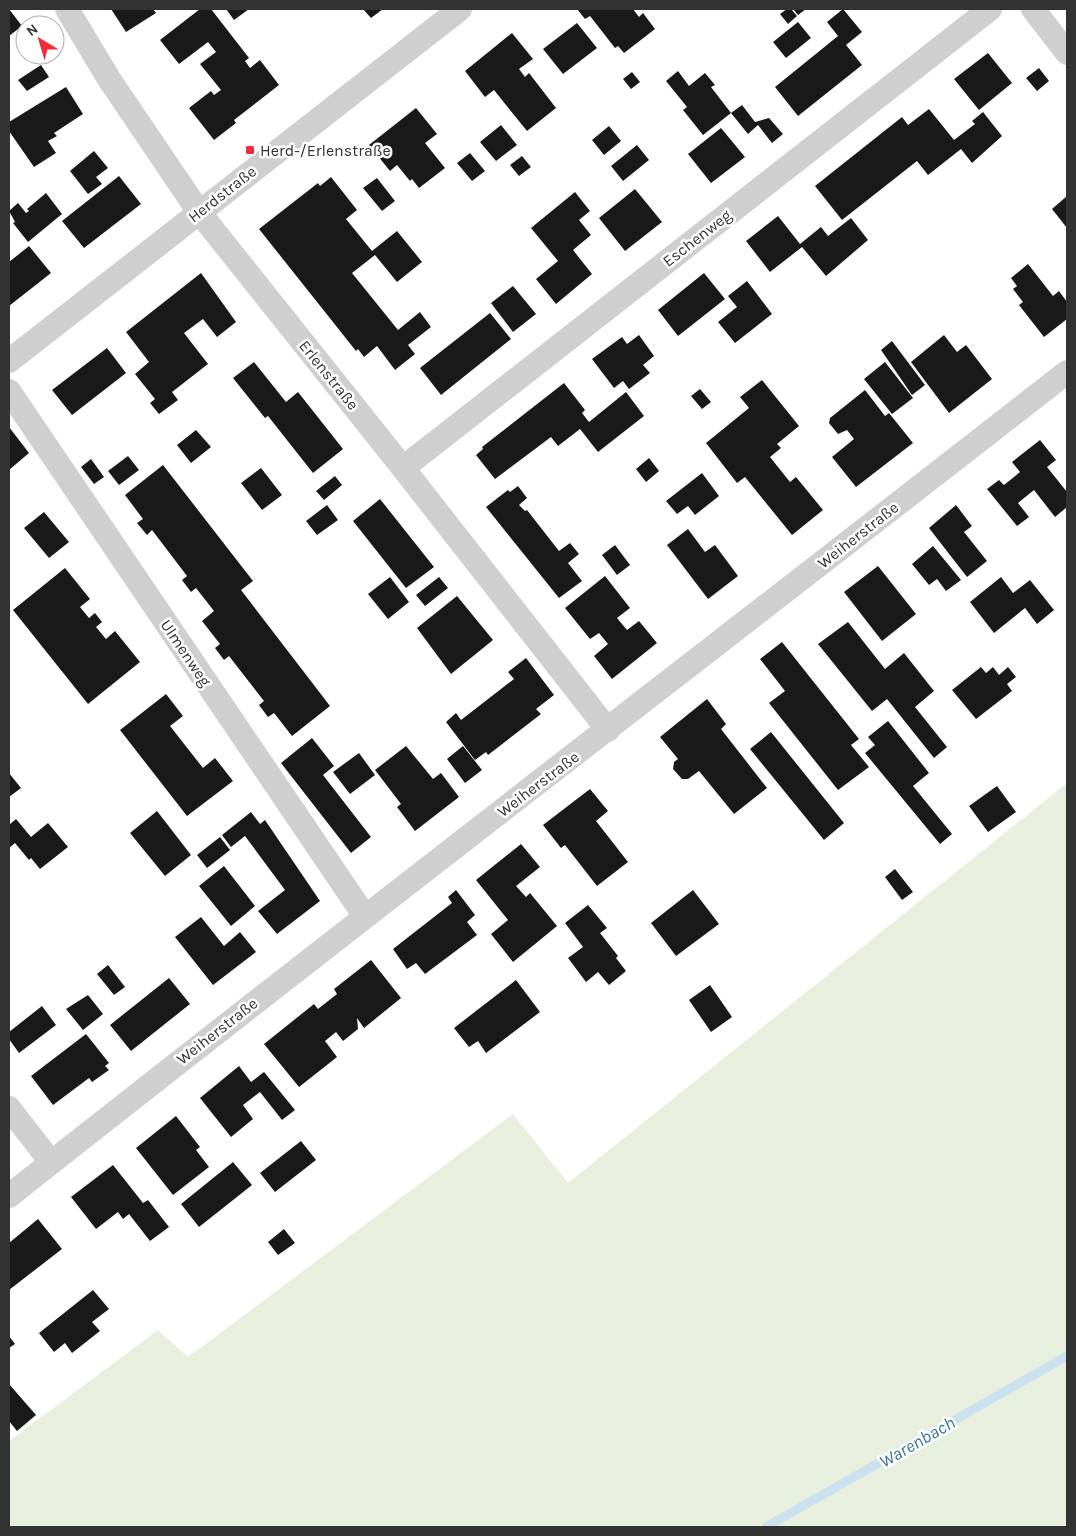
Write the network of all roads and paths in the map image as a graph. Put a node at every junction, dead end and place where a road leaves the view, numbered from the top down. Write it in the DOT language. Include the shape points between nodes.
graph roads {
  1 [pos="67,9"];
  2 [pos="460,9"];
  3 [pos="990,9"];
  4 [pos="1033,9"];
  5 [pos="1067,53"];
  6 [pos="199,212"];
  7 [pos="9,362"];
  8 [pos="1067,372"];
  9 [pos="9,391"];
  10 [pos="403,468"];
  11 [pos="608,730"];
  12 [pos="364,915"];
  13 [pos="9,1108"];
  14 [pos="51,1162"];
  15 [pos="9,1196"];
  1 -- 6 [label="street, Erlenstraße" via="109,79"];
  2 -- 6 [label="street, Herdstraße"];
  3 -- 10 [label="street, Eschenweg"];
  4 -- 5 [label="street"];
  6 -- 7 [label="street, Herdstraße"];
  6 -- 10 [label="street, Erlenstraße"];
  8 -- 11 [label="street, Weiherstraße"];
  9 -- 12 [label="street, Ulmenweg"];
  10 -- 11 [label="street, Erlenstraße"];
  11 -- 12 [label="street, Weiherstraße"];
  12 -- 14 [label="street, Weiherstraße"];
  13 -- 14 [label="street"];
  14 -- 15 [label="street, Weiherstraße"];
}
